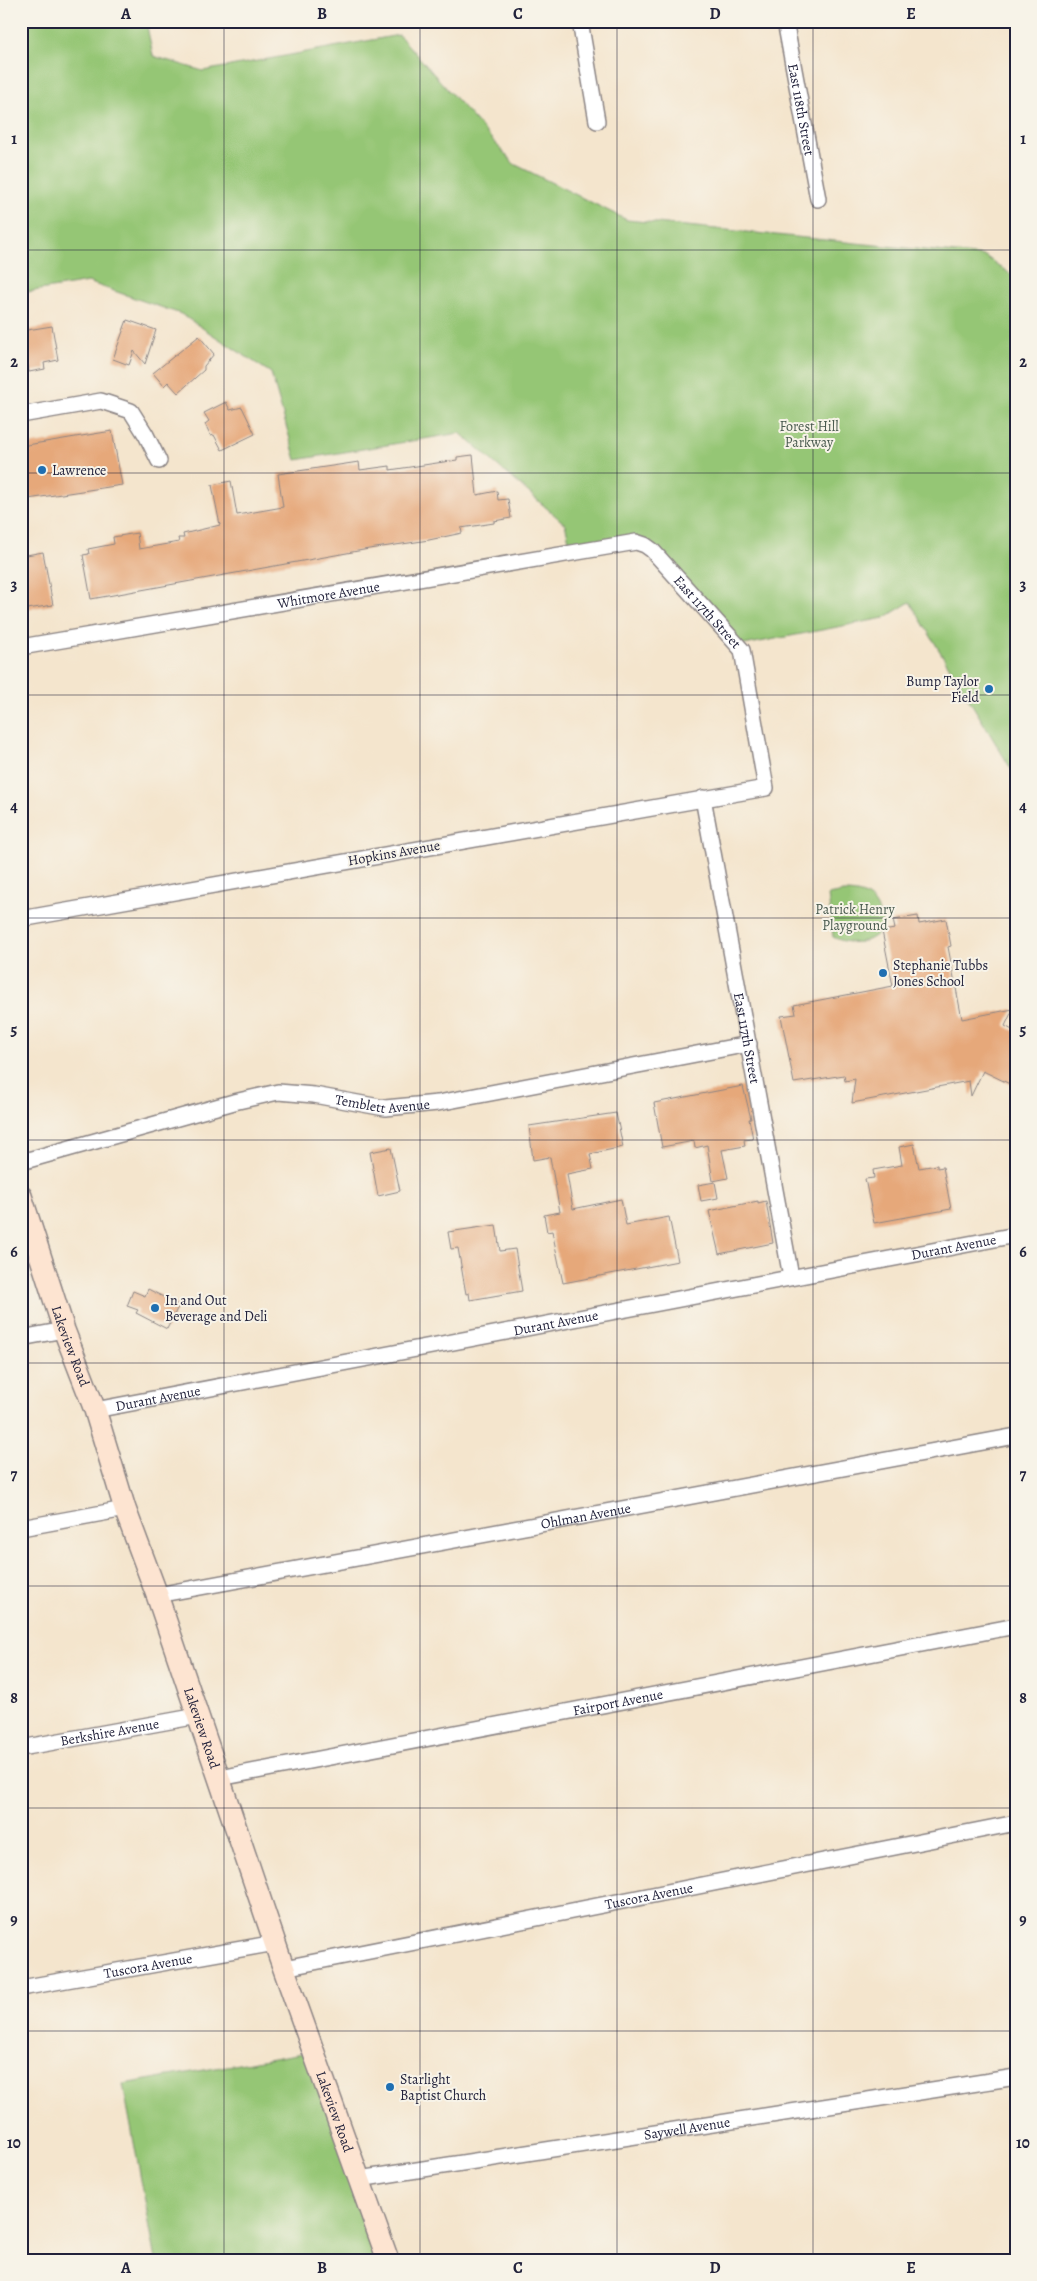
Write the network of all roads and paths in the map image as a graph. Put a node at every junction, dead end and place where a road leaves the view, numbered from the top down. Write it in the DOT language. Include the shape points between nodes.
graph roads {
  1 [pos="580,21"];
  2 [pos="785,21"];
  3 [pos="597,121"];
  4 [pos="818,199"];
  5 [pos="21,415"];
  6 [pos="159,461"];
  7 [pos="636,542"];
  8 [pos="21,647"];
  9 [pos="766,788"];
  10 [pos="703,798"];
  11 [pos="21,919"];
  12 [pos="749,1044"];
  13 [pos="21,1162"];
  14 [pos="21,1196"];
  15 [pos="1016,1235"];
  16 [pos="791,1277"];
  17 [pos="64,1330"];
  18 [pos="21,1338"];
  19 [pos="95,1410"];
  20 [pos="1016,1436"];
  21 [pos="125,1509"];
  22 [pos="21,1528"];
  23 [pos="157,1595"];
  24 [pos="1016,1626"];
  25 [pos="198,1716"];
  26 [pos="21,1748"];
  27 [pos="220,1778"];
  28 [pos="1016,1823"];
  29 [pos="276,1943"];
  30 [pos="284,1968"];
  31 [pos="21,1988"];
  32 [pos="1016,2077"];
  33 [pos="359,2179"];
  34 [pos="388,2260"];
  1 -- 3 [label="street"];
  2 -- 4 [label="street, East 118th Street"];
  5 -- 6 [label="street" via="101,401 131,411"];
  7 -- 8 [label="street, Whitmore Avenue"];
  7 -- 9 [label="street, East 117th Street" via="652,550 742,650"];
  9 -- 10 [label="street, Hopkins Avenue"];
  10 -- 11 [label="street, Hopkins Avenue"];
  10 -- 12 [label="street, East 117th Street"];
  12 -- 13 [label="street, Temblett Avenue" via="438,1103 385,1108 278,1092"];
  12 -- 16 [label="street, East 117th Street"];
  14 -- 17 [label="street, Lakeview Road"];
  15 -- 16 [label="street, Durant Avenue"];
  16 -- 19 [label="street, Durant Avenue"];
  17 -- 18 [label="street"];
  17 -- 19 [label="street, Lakeview Road"];
  19 -- 21 [label="street, Lakeview Road"];
  20 -- 23 [label="street, Ohlman Avenue"];
  21 -- 22 [label="street"];
  21 -- 23 [label="street, Lakeview Road"];
  23 -- 25 [label="street, Lakeview Road"];
  24 -- 27 [label="street, Fairport Avenue"];
  25 -- 26 [label="street, Berkshire Avenue"];
  25 -- 27 [label="street, Lakeview Road"];
  27 -- 29 [label="street, Lakeview Road"];
  28 -- 30 [label="street, Tuscora Avenue"];
  29 -- 30 [label="street, Lakeview Road"];
  29 -- 31 [label="street, Tuscora Avenue"];
  30 -- 33 [label="street, Lakeview Road"];
  32 -- 33 [label="street, Saywell Avenue"];
  33 -- 34 [label="street, Lakeview Road"];
}
